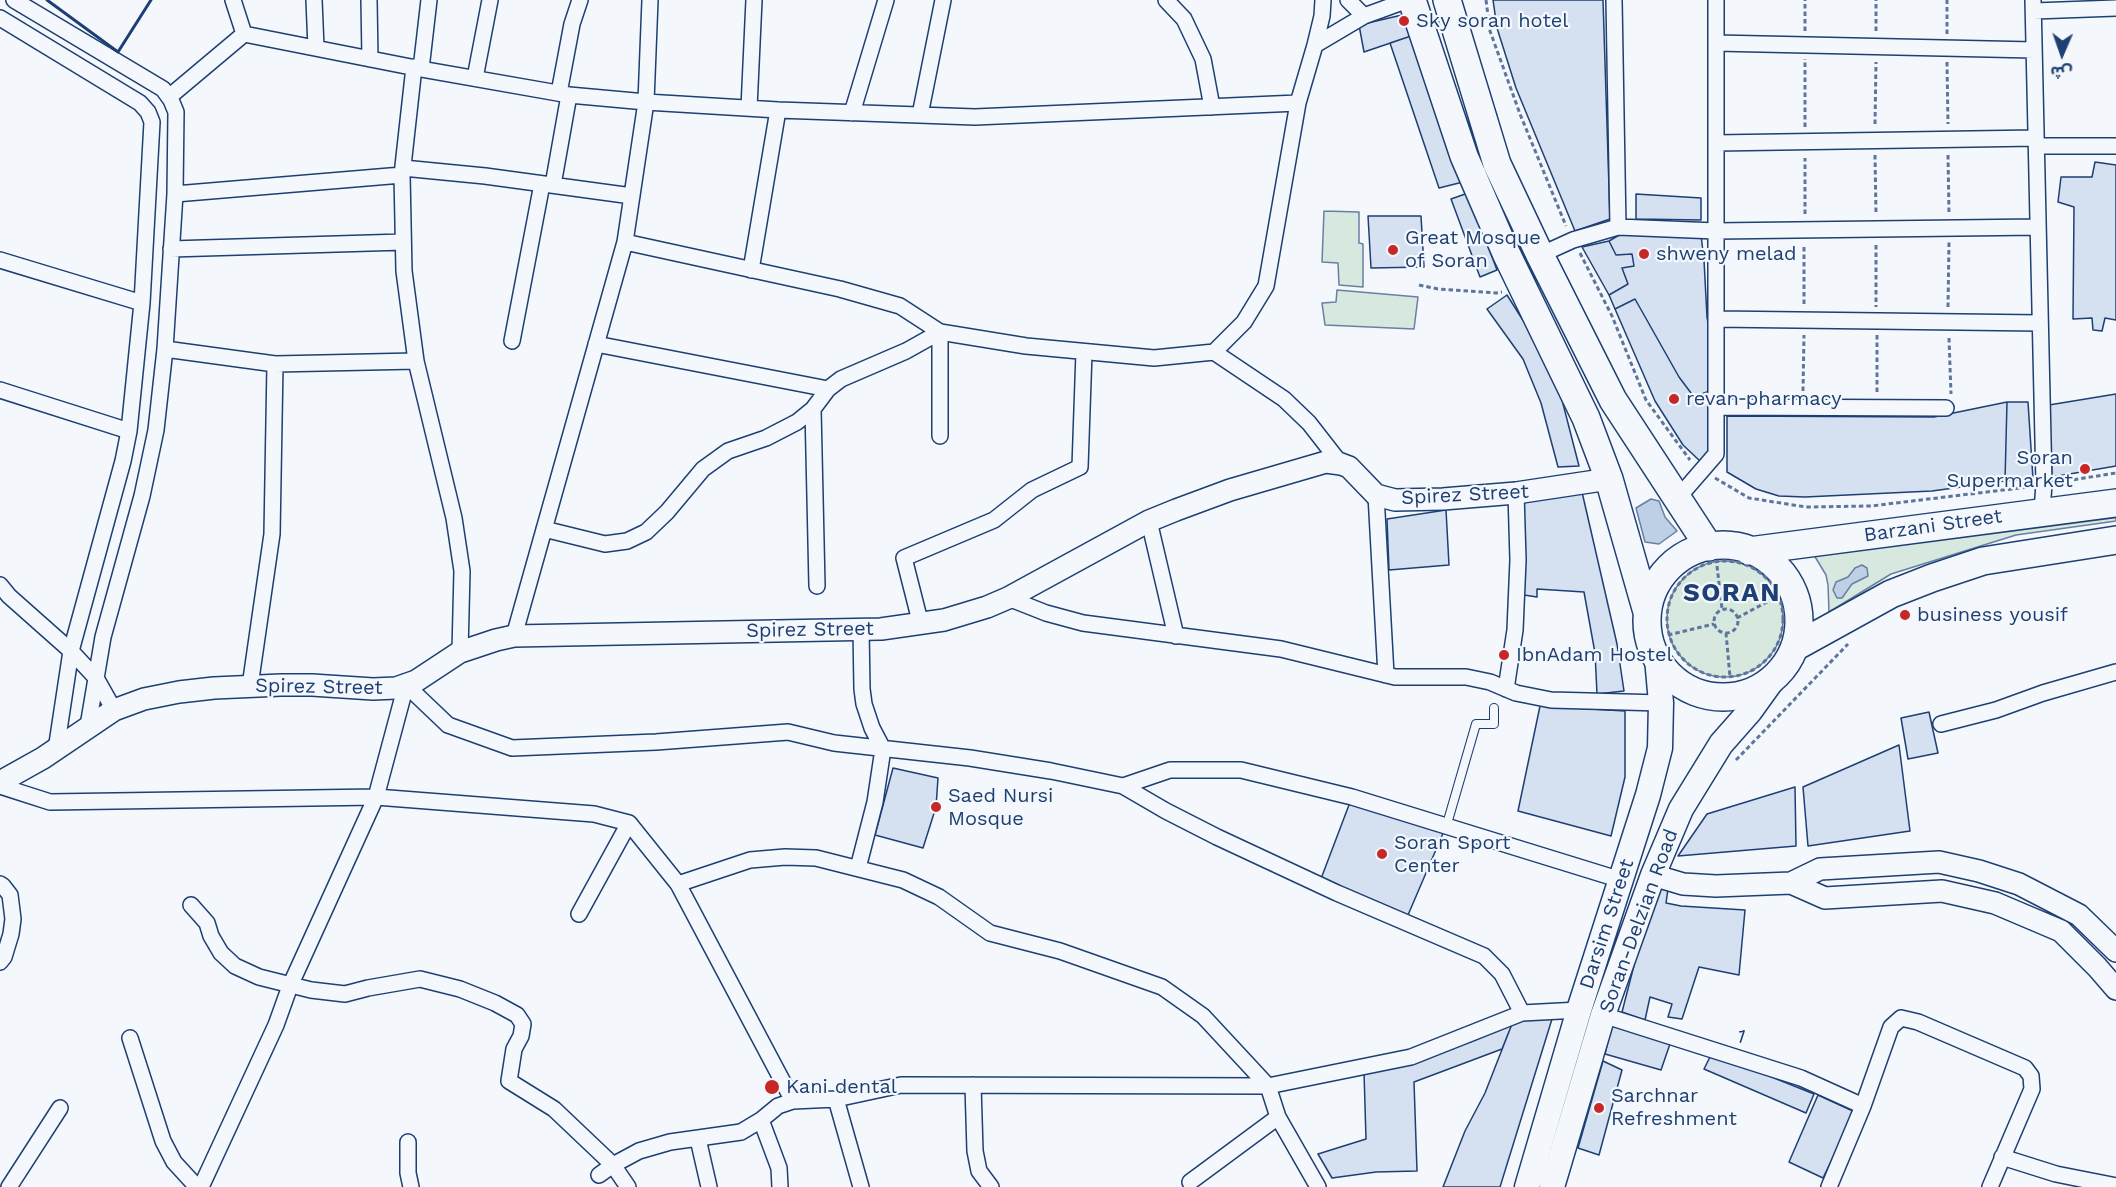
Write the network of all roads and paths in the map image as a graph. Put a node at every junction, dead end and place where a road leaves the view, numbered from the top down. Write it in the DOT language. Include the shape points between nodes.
graph roads {
  1 [pos="14,0"];
  2 [pos="233,0"];
  3 [pos="314,0"];
  4 [pos="369,0"];
  5 [pos="429,0"];
  6 [pos="489,0"];
  7 [pos="580,0"];
  8 [pos="650,0"];
  9 [pos="754,0"];
  10 [pos="886,0"];
  11 [pos="943,0"];
  12 [pos="1166,0"];
  13 [pos="1323,0"];
  14 [pos="1348,0"];
  15 [pos="1410,0"];
  16 [pos="1447,0"];
  17 [pos="1614,0"];
  18 [pos="1716,0"];
  19 [pos="1805,0"];
  20 [pos="1876,0"];
  21 [pos="1947,0"];
  22 [pos="2033,6"];
  23 [pos="2116,8"];
  24 [pos="1364,16"];
  25 [pos="0,18"];
  26 [pos="244,34"];
  27 [pos="1716,44"];
  28 [pos="1315,45"];
  29 [pos="1805,45"];
  30 [pos="1876,47"];
  31 [pos="316,48"];
  32 [pos="1947,48"];
  33 [pos="2034,50"];
  34 [pos="370,59"];
  35 [pos="417,68"];
  36 [pos="475,78"];
  37 [pos="564,94"];
  38 [pos="169,97"];
  39 [pos="646,102"];
  40 [pos="1298,103"];
  41 [pos="1212,106"];
  42 [pos="748,108"];
  43 [pos="778,110"];
  44 [pos="852,113"];
  45 [pos="920,115"];
  46 [pos="1948,140"];
  47 [pos="1805,141"];
  48 [pos="1875,141"];
  49 [pos="2036,142"];
  50 [pos="1716,143"];
  51 [pos="2116,146"];
  52 [pos="403,171"];
  53 [pos="547,185"];
  54 [pos="175,194"];
  55 [pos="632,196"];
  56 [pos="1618,227"];
  57 [pos="2038,227"];
  58 [pos="1949,228"];
  59 [pos="1876,229"];
  60 [pos="1804,230"];
  61 [pos="1716,231"];
  62 [pos="403,242"];
  63 [pos="625,242"];
  64 [pos="171,249"];
  65 [pos="1540,255"];
  66 [pos="0,260"];
  67 [pos="751,270"];
  68 [pos="1419,285"];
  69 [pos="1509,290"];
  70 [pos="142,303"];
  71 [pos="1716,319"];
  72 [pos="1804,320"];
  73 [pos="1877,321"];
  74 [pos="1948,322"];
  75 [pos="2040,323"];
  76 [pos="940,332"];
  77 [pos="512,341"];
  78 [pos="596,344"];
  79 [pos="165,349"];
  80 [pos="1084,352"];
  81 [pos="1214,352"];
  82 [pos="416,361"];
  83 [pos="275,364"];
  84 [pos="0,390"];
  85 [pos="828,390"];
  86 [pos="1716,407"];
  87 [pos="1803,407"];
  88 [pos="1877,407"];
  89 [pos="1946,408"];
  90 [pos="813,409"];
  91 [pos="129,431"];
  92 [pos="940,436"];
  93 [pos="1341,464"];
  94 [pos="1609,479"];
  95 [pos="1516,493"];
  96 [pos="1376,495"];
  97 [pos="1677,499"];
  98 [pos="2116,503"];
  99 [pos="2042,511"];
  100 [pos="1149,521"];
  101 [pos="544,529"];
  102 [pos="2116,540"];
  103 [pos="1749,551"];
  104 [pos="1712,554"];
  105 [pos="0,585"];
  106 [pos="817,586"];
  107 [pos="1779,596"];
  108 [pos="1008,597"];
  109 [pos="1722,609"];
  110 [pos="1647,612"];
  111 [pos="1737,618"];
  112 [pos="1714,624"];
  113 [pos="921,625"];
  114 [pos="861,629"];
  115 [pos="1726,633"];
  116 [pos="514,636"];
  117 [pos="1176,636"];
  118 [pos="1854,640"];
  119 [pos="1663,646"];
  120 [pos="1795,646"];
  121 [pos="71,651"];
  122 [pos="460,652"];
  123 [pos="2116,672"];
  124 [pos="1386,675"];
  125 [pos="1730,677"];
  126 [pos="96,678"];
  127 [pos="1773,679"];
  128 [pos="406,685"];
  129 [pos="250,686"];
  130 [pos="1506,689"];
  131 [pos="1661,703"];
  132 [pos="1494,708"];
  133 [pos="114,710"];
  134 [pos="1941,724"];
  135 [pos="88,726"];
  136 [pos="883,749"];
  137 [pos="56,750"];
  138 [pos="1734,762"];
  139 [pos="0,784"];
  140 [pos="1123,786"];
  141 [pos="376,797"];
  142 [pos="629,823"];
  143 [pos="1447,824"];
  144 [pos="858,868"];
  145 [pos="1653,875"];
  146 [pos="1621,880"];
  147 [pos="1791,883"];
  148 [pos="0,884"];
  149 [pos="678,884"];
  150 [pos="191,905"];
  151 [pos="579,914"];
  152 [pos="2116,941"];
  153 [pos="2116,951"];
  154 [pos="0,962"];
  155 [pos="291,986"];
  156 [pos="2116,989"];
  157 [pos="1579,1010"];
  158 [pos="1522,1013"];
  159 [pos="1604,1015"];
  160 [pos="130,1038"];
  161 [pos="973,1085"];
  162 [pos="1268,1086"];
  163 [pos="836,1099"];
  164 [pos="793,1101"];
  165 [pos="1863,1106"];
  166 [pos="60,1108"];
  167 [pos="1278,1117"];
  168 [pos="761,1120"];
  169 [pos="698,1139"];
  170 [pos="408,1142"];
  171 [pos="2002,1157"];
  172 [pos="613,1165"];
  173 [pos="599,1175"];
  174 [pos="1190,1182"];
  175 [pos="2116,1186"];
  176 [pos="9,1187"];
  177 [pos="199,1187"];
  178 [pos="411,1187"];
  179 [pos="628,1187"];
  180 [pos="709,1187"];
  181 [pos="780,1187"];
  182 [pos="861,1187"];
  183 [pos="991,1187"];
  184 [pos="1318,1187"];
  185 [pos="1527,1187"];
  186 [pos="1552,1187"];
  187 [pos="1829,1187"];
  188 [pos="1990,1187"];
  1 -- 38 [label="street" via="163,89"];
  2 -- 26 [label="street"];
  3 -- 31 [label="street"];
  4 -- 34 [label="street"];
  5 -- 35 [label="street"];
  6 -- 36 [label="street"];
  7 -- 37 [label="street" via="572,24"];
  8 -- 39 [label="street"];
  9 -- 42 [label="street"];
  10 -- 44 [label="street"];
  11 -- 45 [label="street"];
  12 -- 41 [label="street" via="1184,19 1203,59"];
  13 -- 28 [label="street"];
  14 -- 24 [label="street"];
  15 -- 24 [label="street"];
  15 -- 94 [label="highway" via="1464,156 1586,418"];
  16 -- 65 [label="highway" via="1497,165"];
  17 -- 56 [label="street"];
  18 -- 27 [label="street"];
  19 -- 29 [label="path"];
  20 -- 30 [label="path"];
  21 -- 32 [label="path"];
  22 -- 23 [label="street"];
  22 -- 33 [label="street"];
  24 -- 28 [label="street"];
  25 -- 70 [label="street" via="148,111 152,134"];
  26 -- 31 [label="street"];
  26 -- 38 [label="street"];
  27 -- 29 [label="street"];
  27 -- 50 [label="street"];
  28 -- 40 [label="street"];
  29 -- 30 [label="street"];
  29 -- 47 [label="path"];
  30 -- 32 [label="street"];
  30 -- 48 [label="path"];
  31 -- 34 [label="street"];
  32 -- 33 [label="street"];
  32 -- 46 [label="path"];
  33 -- 49 [label="street"];
  34 -- 35 [label="street"];
  35 -- 36 [label="street"];
  35 -- 52 [label="street"];
  36 -- 37 [label="street"];
  37 -- 39 [label="street"];
  37 -- 53 [label="street"];
  38 -- 54 [label="street" via="176,112"];
  39 -- 42 [label="street"];
  39 -- 55 [label="street"];
  40 -- 41 [label="street"];
  40 -- 81 [label="street" via="1266,286 1244,322"];
  41 -- 45 [label="street" via="975,117"];
  42 -- 43 [label="street"];
  43 -- 44 [label="street"];
  43 -- 67 [label="street"];
  44 -- 45 [label="street"];
  46 -- 48 [label="street"];
  46 -- 49 [label="street"];
  46 -- 58 [label="path"];
  47 -- 48 [label="street"];
  47 -- 50 [label="street"];
  47 -- 60 [label="path"];
  48 -- 59 [label="path"];
  49 -- 51 [label="street"];
  49 -- 57 [label="street"];
  50 -- 61 [label="street"];
  52 -- 53 [label="street"];
  52 -- 54 [label="street"];
  52 -- 62 [label="street"];
  53 -- 55 [label="street"];
  53 -- 77 [label="street"];
  54 -- 64 [label="street"];
  55 -- 63 [label="street"];
  56 -- 61 [label="street"];
  56 -- 65 [label="street"];
  57 -- 58 [label="street"];
  57 -- 75 [label="street"];
  58 -- 59 [label="street"];
  58 -- 74 [label="path"];
  59 -- 60 [label="street"];
  59 -- 73 [label="path"];
  60 -- 61 [label="street"];
  60 -- 72 [label="path"];
  61 -- 71 [label="street"];
  62 -- 64 [label="street"];
  62 -- 82 [label="street"];
  63 -- 67 [label="street"];
  63 -- 78 [label="street"];
  64 -- 79 [label="street"];
  65 -- 97 [label="highway" via="1613,400"];
  66 -- 70 [label="street"];
  67 -- 76 [label="street" via="900,306"];
  68 -- 69 [label="path" via="1496,293"];
  70 -- 91 [label="street"];
  71 -- 72 [label="street"];
  71 -- 86 [label="street"];
  72 -- 73 [label="street"];
  72 -- 87 [label="path"];
  73 -- 74 [label="street"];
  73 -- 88 [label="path"];
  74 -- 75 [label="street"];
  74 -- 89 [label="path" via="1951,409"];
  75 -- 99 [label="street"];
  76 -- 80 [label="street"];
  76 -- 85 [label="street" via="841,379"];
  76 -- 92 [label="street"];
  78 -- 85 [label="street"];
  78 -- 101 [label="street"];
  79 -- 83 [label="street"];
  79 -- 126 [label="street" via="150,463"];
  80 -- 81 [label="street" via="1154,358"];
  80 -- 113 [label="street" via="1080,467 1032,490 994,520 904,558"];
  81 -- 93 [label="street" via="1284,399"];
  82 -- 83 [label="street"];
  82 -- 122 [label="street" via="454,518 462,572"];
  83 -- 129 [label="street" via="272,534"];
  84 -- 91 [label="street"];
  85 -- 90 [label="street"];
  86 -- 87 [label="street"];
  86 -- 97 [label="street" via="1716,454"];
  87 -- 88 [label="street"];
  88 -- 89 [label="street"];
  90 -- 101 [label="street" via="766,438 728,451 703,469 646,532 627,541 605,544"];
  90 -- 106 [label="street"];
  91 -- 121 [label="street"];
  93 -- 96 [label="main road, Spirez Street" via="1356,473"];
  93 -- 100 [label="main road, Spirez Street" via="1326,462 1203,499"];
  94 -- 95 [label="main road, Spirez Street"];
  94 -- 110 [label="highway"];
  95 -- 96 [label="main road, Spirez Street" via="1395,500"];
  95 -- 130 [label="street" via="1515,630"];
  96 -- 124 [label="street"];
  97 -- 104 [label="highway"];
  98 -- 99 [label="highway, Barzani Street"];
  99 -- 103 [label="highway, Barzani Street"];
  100 -- 108 [label="main road, Spirez Street"];
  100 -- 117 [label="street"];
  101 -- 116 [label="street"];
  102 -- 120 [label="highway" via="1973,564 1891,594"];
  103 -- 104 [label="highway" via="1737,546"];
  103 -- 120 [label="highway" via="1777,567 1791,587 1800,623"];
  104 -- 107 [label="path" via="1754,569 1772,584"];
  104 -- 109 [label="path"];
  104 -- 110 [label="highway" via="1686,555 1667,570 1654,589"];
  104 -- 119 [label="path" via="1674,591"];
  105 -- 121 [label="street"];
  107 -- 111 [label="path"];
  107 -- 125 [label="path" via="1784,618 1775,650 1751,672"];
  108 -- 113 [label="main road, Spirez Street" via="965,614"];
  108 -- 117 [label="street" via="1083,623"];
  109 -- 111 [label="path" via="1733,611"];
  109 -- 112 [label="path" via="1714,617"];
  110 -- 119 [label="highway" via="1648,636"];
  111 -- 115 [label="path" via="1735,628"];
  112 -- 115 [label="path" via="1718,631"];
  112 -- 119 [label="path"];
  113 -- 114 [label="main road, Spirez Street"];
  114 -- 116 [label="main road, Spirez Street"];
  114 -- 136 [label="street" via="864,704"];
  115 -- 125 [label="path"];
  116 -- 122 [label="main road, Spirez Street"];
  117 -- 124 [label="street" via="1281,650"];
  118 -- 138 [label="path"];
  119 -- 125 [label="path" via="1696,670 1710,676"];
  119 -- 127 [label="highway" via="1670,676 1699,693 1743,695"];
  119 -- 131 [label="main road, Darsim Street"];
  120 -- 127 [label="highway"];
  121 -- 126 [label="street"];
  121 -- 137 [label="street"];
  122 -- 128 [label="main road, Spirez Street"];
  123 -- 134 [label="street"];
  124 -- 130 [label="street" via="1466,677"];
  126 -- 133 [label="street"];
  126 -- 135 [label="street"];
  127 -- 145 [label="main road, Soran-Delzian Road" via="1709,762 1681,808"];
  128 -- 129 [label="main road, Spirez Street" via="385,689"];
  128 -- 136 [label="street" via="448,725 512,748 788,732"];
  128 -- 141 [label="street"];
  129 -- 133 [label="main road, Spirez Street" via="179,692"];
  130 -- 131 [label="street" via="1551,700"];
  131 -- 146 [label="main road, Darsim Street" via="1660,748"];
  132 -- 143 [label="lane" via="1494,724 1476,724"];
  133 -- 135 [label="main road, Spirez Street"];
  135 -- 137 [label="main road, Spirez Street"];
  136 -- 140 [label="street" via="970,758"];
  136 -- 144 [label="street" via="875,802"];
  137 -- 139 [label="main road, Spirez Street"];
  139 -- 141 [label="street" via="50,802"];
  140 -- 143 [label="street" via="1170,770 1241,770"];
  140 -- 158 [label="street" via="1217,837 1484,956 1502,974"];
  141 -- 142 [label="street" via="594,814"];
  141 -- 155 [label="street"];
  142 -- 149 [label="street"];
  142 -- 151 [label="street"];
  143 -- 146 [label="street"];
  144 -- 149 [label="street" via="816,858 750,860"];
  144 -- 162 [label="street" via="903,880 939,897 990,933 1060,951 1161,987 1203,1016"];
  145 -- 147 [label="main road" via="1683,884 1716,886"];
  145 -- 159 [label="main road, Soran-Delzian Road"];
  146 -- 157 [label="main road, Darsim Street"];
  147 -- 153 [label="main road" via="1820,869 1939,862 2019,884 2079,915"];
  147 -- 156 [label="main road" via="1825,898 1942,891 1995,903 2061,931"];
  148 -- 154 [label="street" via="10,895 13,919"];
  149 -- 164 [label="street"];
  150 -- 155 [label="street" via="207,923 221,954 235,966"];
  152 -- 153 [label="street"];
  155 -- 172 [label="street" via="345,994 420,979 460,989 517,1015 523,1024 509,1081 554,1109"];
  155 -- 177 [label="street"];
  157 -- 158 [label="street"];
  157 -- 185 [label="main road, Darsim Street"];
  158 -- 162 [label="street" via="1411,1057"];
  159 -- 165 [label="street, 1" via="1801,1078"];
  159 -- 186 [label="main road, Soran-Delzian Road"];
  160 -- 177 [label="street" via="163,1142 174,1162"];
  161 -- 162 [label="street"];
  161 -- 163 [label="street" via="901,1086"];
  161 -- 183 [label="street" via="975,1151 980,1171"];
  162 -- 167 [label="street"];
  163 -- 164 [label="street"];
  163 -- 182 [label="street"];
  164 -- 168 [label="street" via="778,1106"];
  165 -- 171 [label="street" via="1891,1027 1901,1018 1918,1022 2025,1068 2031,1076 2032,1089"];
  165 -- 187 [label="street"];
  166 -- 176 [label="street"];
  167 -- 174 [label="street"];
  167 -- 184 [label="street"];
  168 -- 169 [label="street" via="741,1132"];
  168 -- 181 [label="street" via="779,1168"];
  169 -- 172 [label="street" via="639,1151"];
  169 -- 180 [label="street"];
  170 -- 178 [label="street"];
  171 -- 175 [label="street" via="2056,1174"];
  171 -- 188 [label="street"];
  172 -- 173 [label="street"];
  172 -- 179 [label="street"];
}
